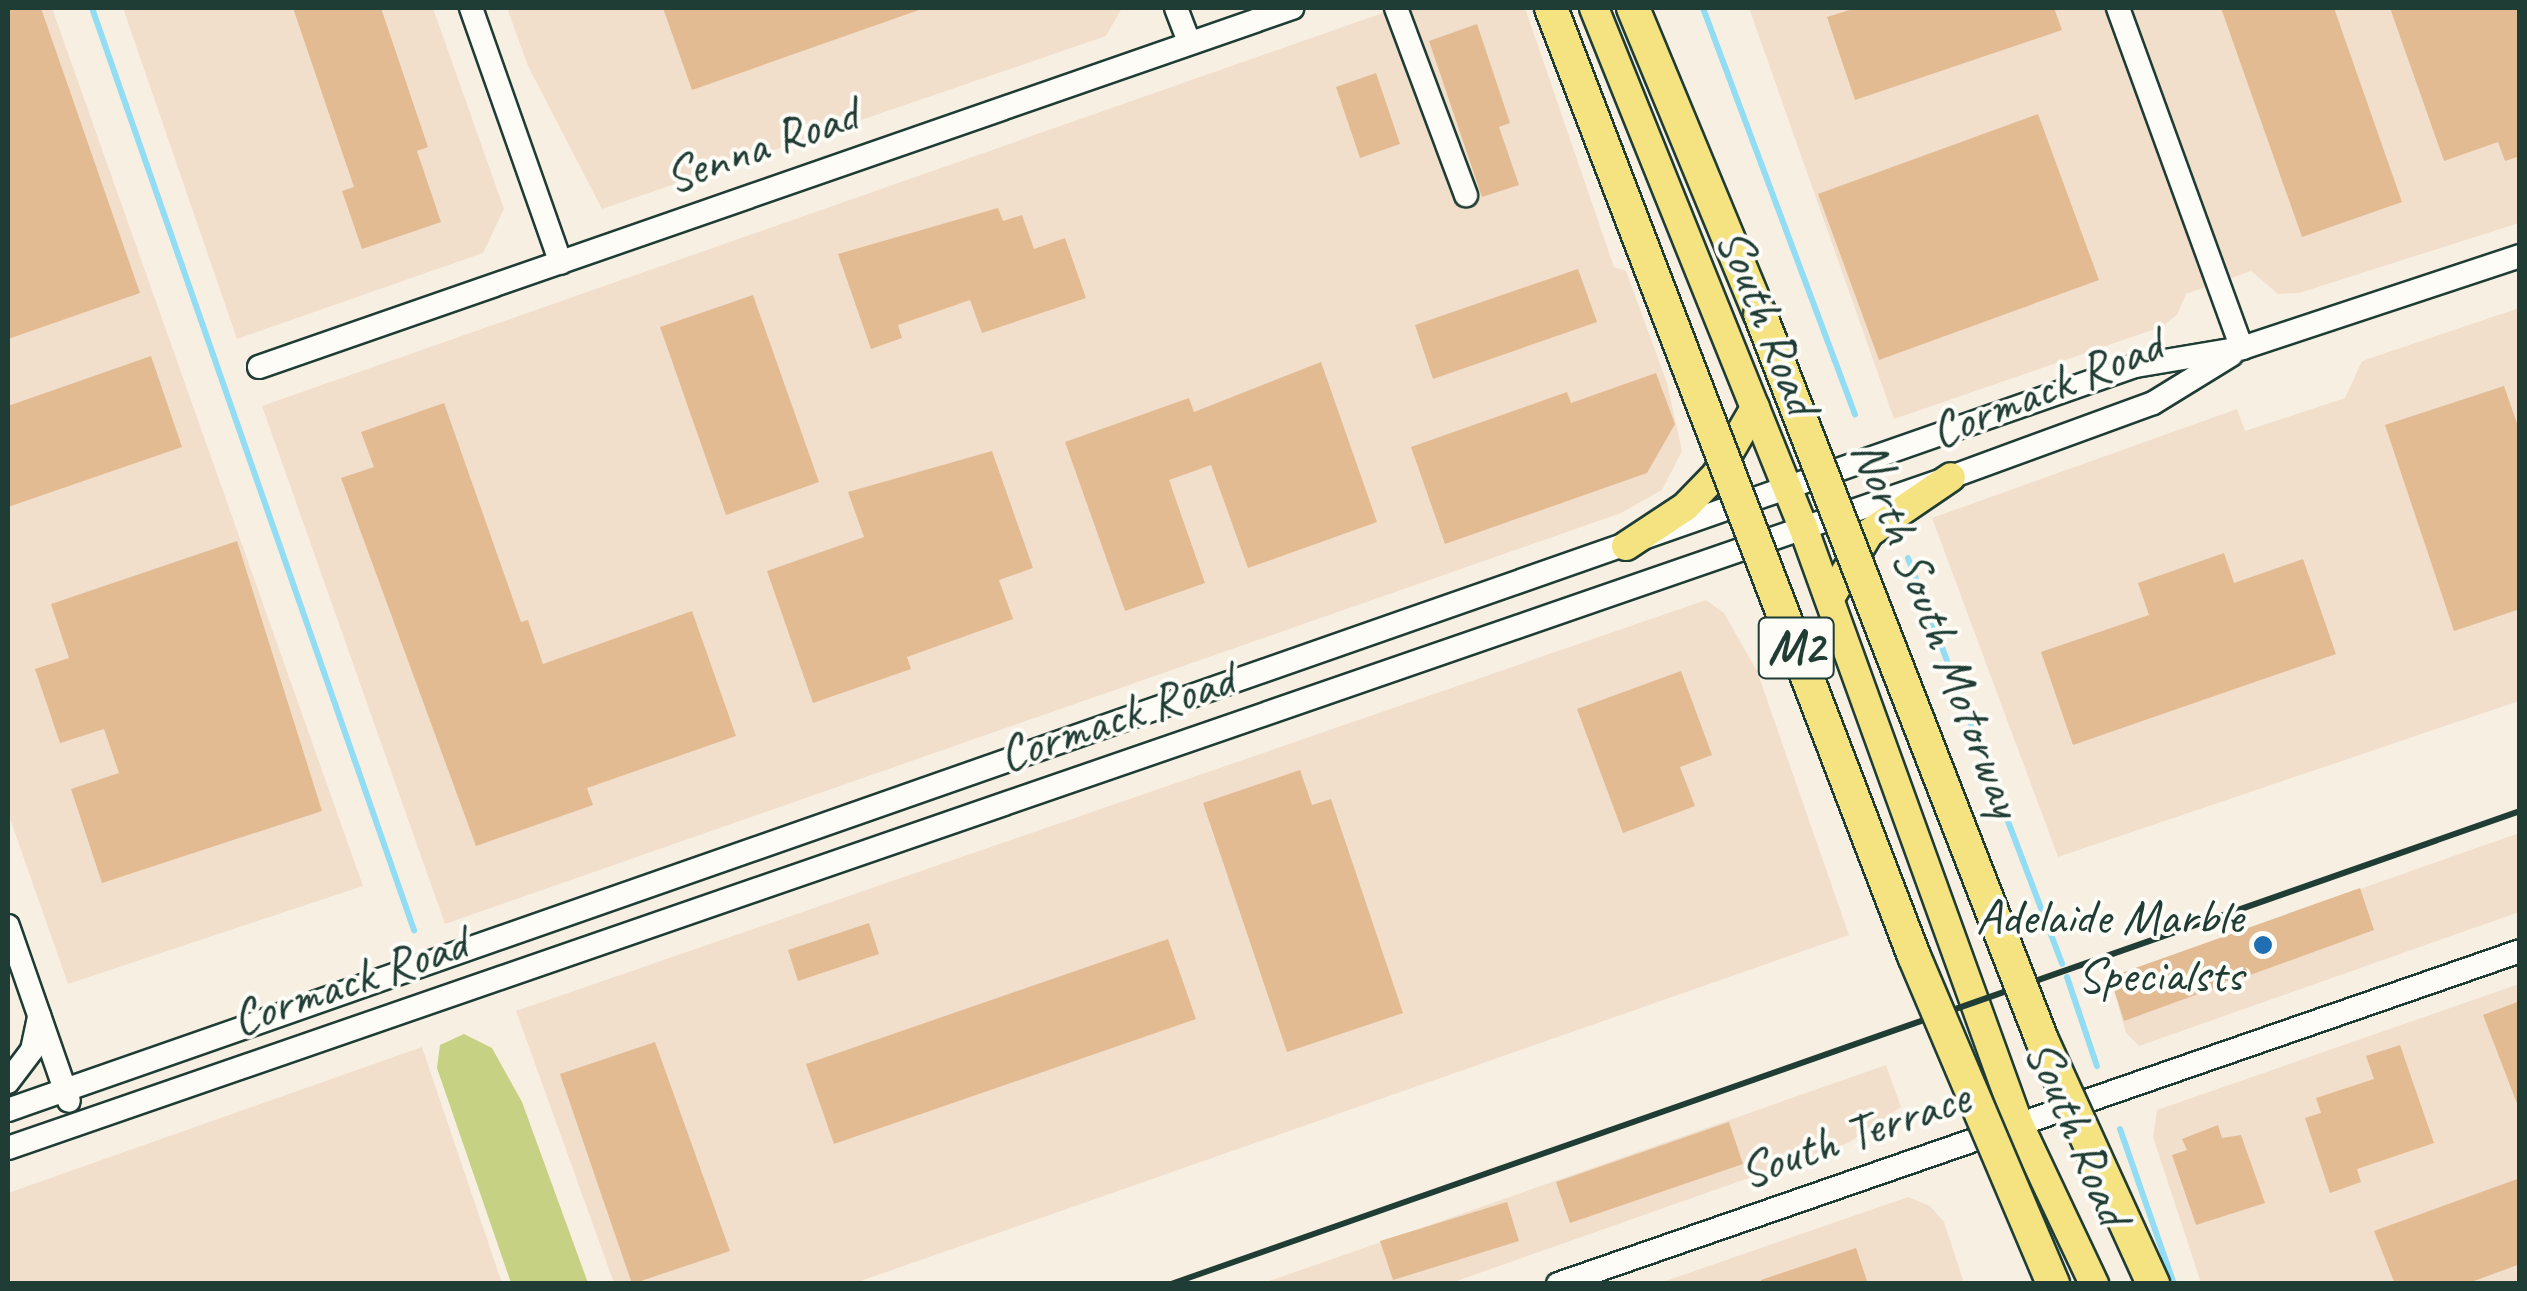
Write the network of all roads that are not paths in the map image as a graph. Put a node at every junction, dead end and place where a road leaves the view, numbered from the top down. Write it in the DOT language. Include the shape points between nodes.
graph roads {
  1 [pos="471,8"];
  2 [pos="1176,8"];
  3 [pos="1292,8"];
  4 [pos="1396,8"];
  5 [pos="1551,8"];
  6 [pos="1594,8"];
  7 [pos="1633,8"];
  8 [pos="2118,8"];
  9 [pos="1188,42"];
  10 [pos="1466,195"];
  11 [pos="2520,256"];
  12 [pos="560,263"];
  13 [pos="2242,348"];
  14 [pos="259,367"];
  15 [pos="1756,408"];
  16 [pos="1951,477"];
  17 [pos="1788,490"];
  18 [pos="1803,527"];
  19 [pos="1626,546"];
  20 [pos="1830,598"];
  21 [pos="1459,604"];
  22 [pos="1475,644"];
  23 [pos="8,926"];
  24 [pos="2520,952"];
  25 [pos="39,1015"];
  26 [pos="8,1082"];
  27 [pos="64,1090"];
  28 [pos="8,1110"];
  29 [pos="77,1124"];
  30 [pos="2019,1125"];
  31 [pos="8,1148"];
  32 [pos="1558,1284"];
  33 [pos="2052,1284"];
  34 [pos="2094,1284"];
  35 [pos="2152,1284"];
  1 -- 12 [label="street"];
  2 -- 9 [label="street"];
  3 -- 9 [label="street, Senna Road"];
  4 -- 10 [label="street"];
  5 -- 33 [label="highway, M2, bridge" via="1914,956"];
  6 -- 15 [label="main road, South Road"];
  7 -- 35 [label="highway, North South Motorway / M2, bridge" via="1760,314 2042,1040"];
  8 -- 13 [label="street"];
  9 -- 12 [label="street, Senna Road"];
  11 -- 13 [label="street, Cormack Road"];
  12 -- 14 [label="street, Senna Road"];
  13 -- 16 [label="street, Cormack Road" via="2153,403"];
  13 -- 17 [label="street, Cormack Road" via="2135,366"];
  15 -- 17 [label="main road, South Road"];
  15 -- 19 [label="main road" via="1716,475 1684,507"];
  16 -- 18 [label="street, Cormack Road"];
  16 -- 20 [label="main road" via="1868,533"];
  17 -- 18 [label="main road, South Road"];
  17 -- 19 [label="street, Cormack Road"];
  18 -- 20 [label="main road, South Road"];
  18 -- 22 [label="street, Cormack Road"];
  19 -- 21 [label="street, Cormack Road"];
  20 -- 30 [label="main road, South Road"];
  21 -- 22 [label="street"];
  21 -- 27 [label="street, Cormack Road"];
  22 -- 29 [label="street, Cormack Road"];
  23 -- 25 [label="street"];
  24 -- 30 [label="street, South Terrace"];
  25 -- 26 [label="street" via="32,1050"];
  25 -- 27 [label="street"];
  27 -- 28 [label="street, Cormack Road"];
  27 -- 29 [label="street"];
  29 -- 31 [label="street, Cormack Road"];
  30 -- 32 [label="street, South Terrace"];
  30 -- 34 [label="main road, South Road"];
}
